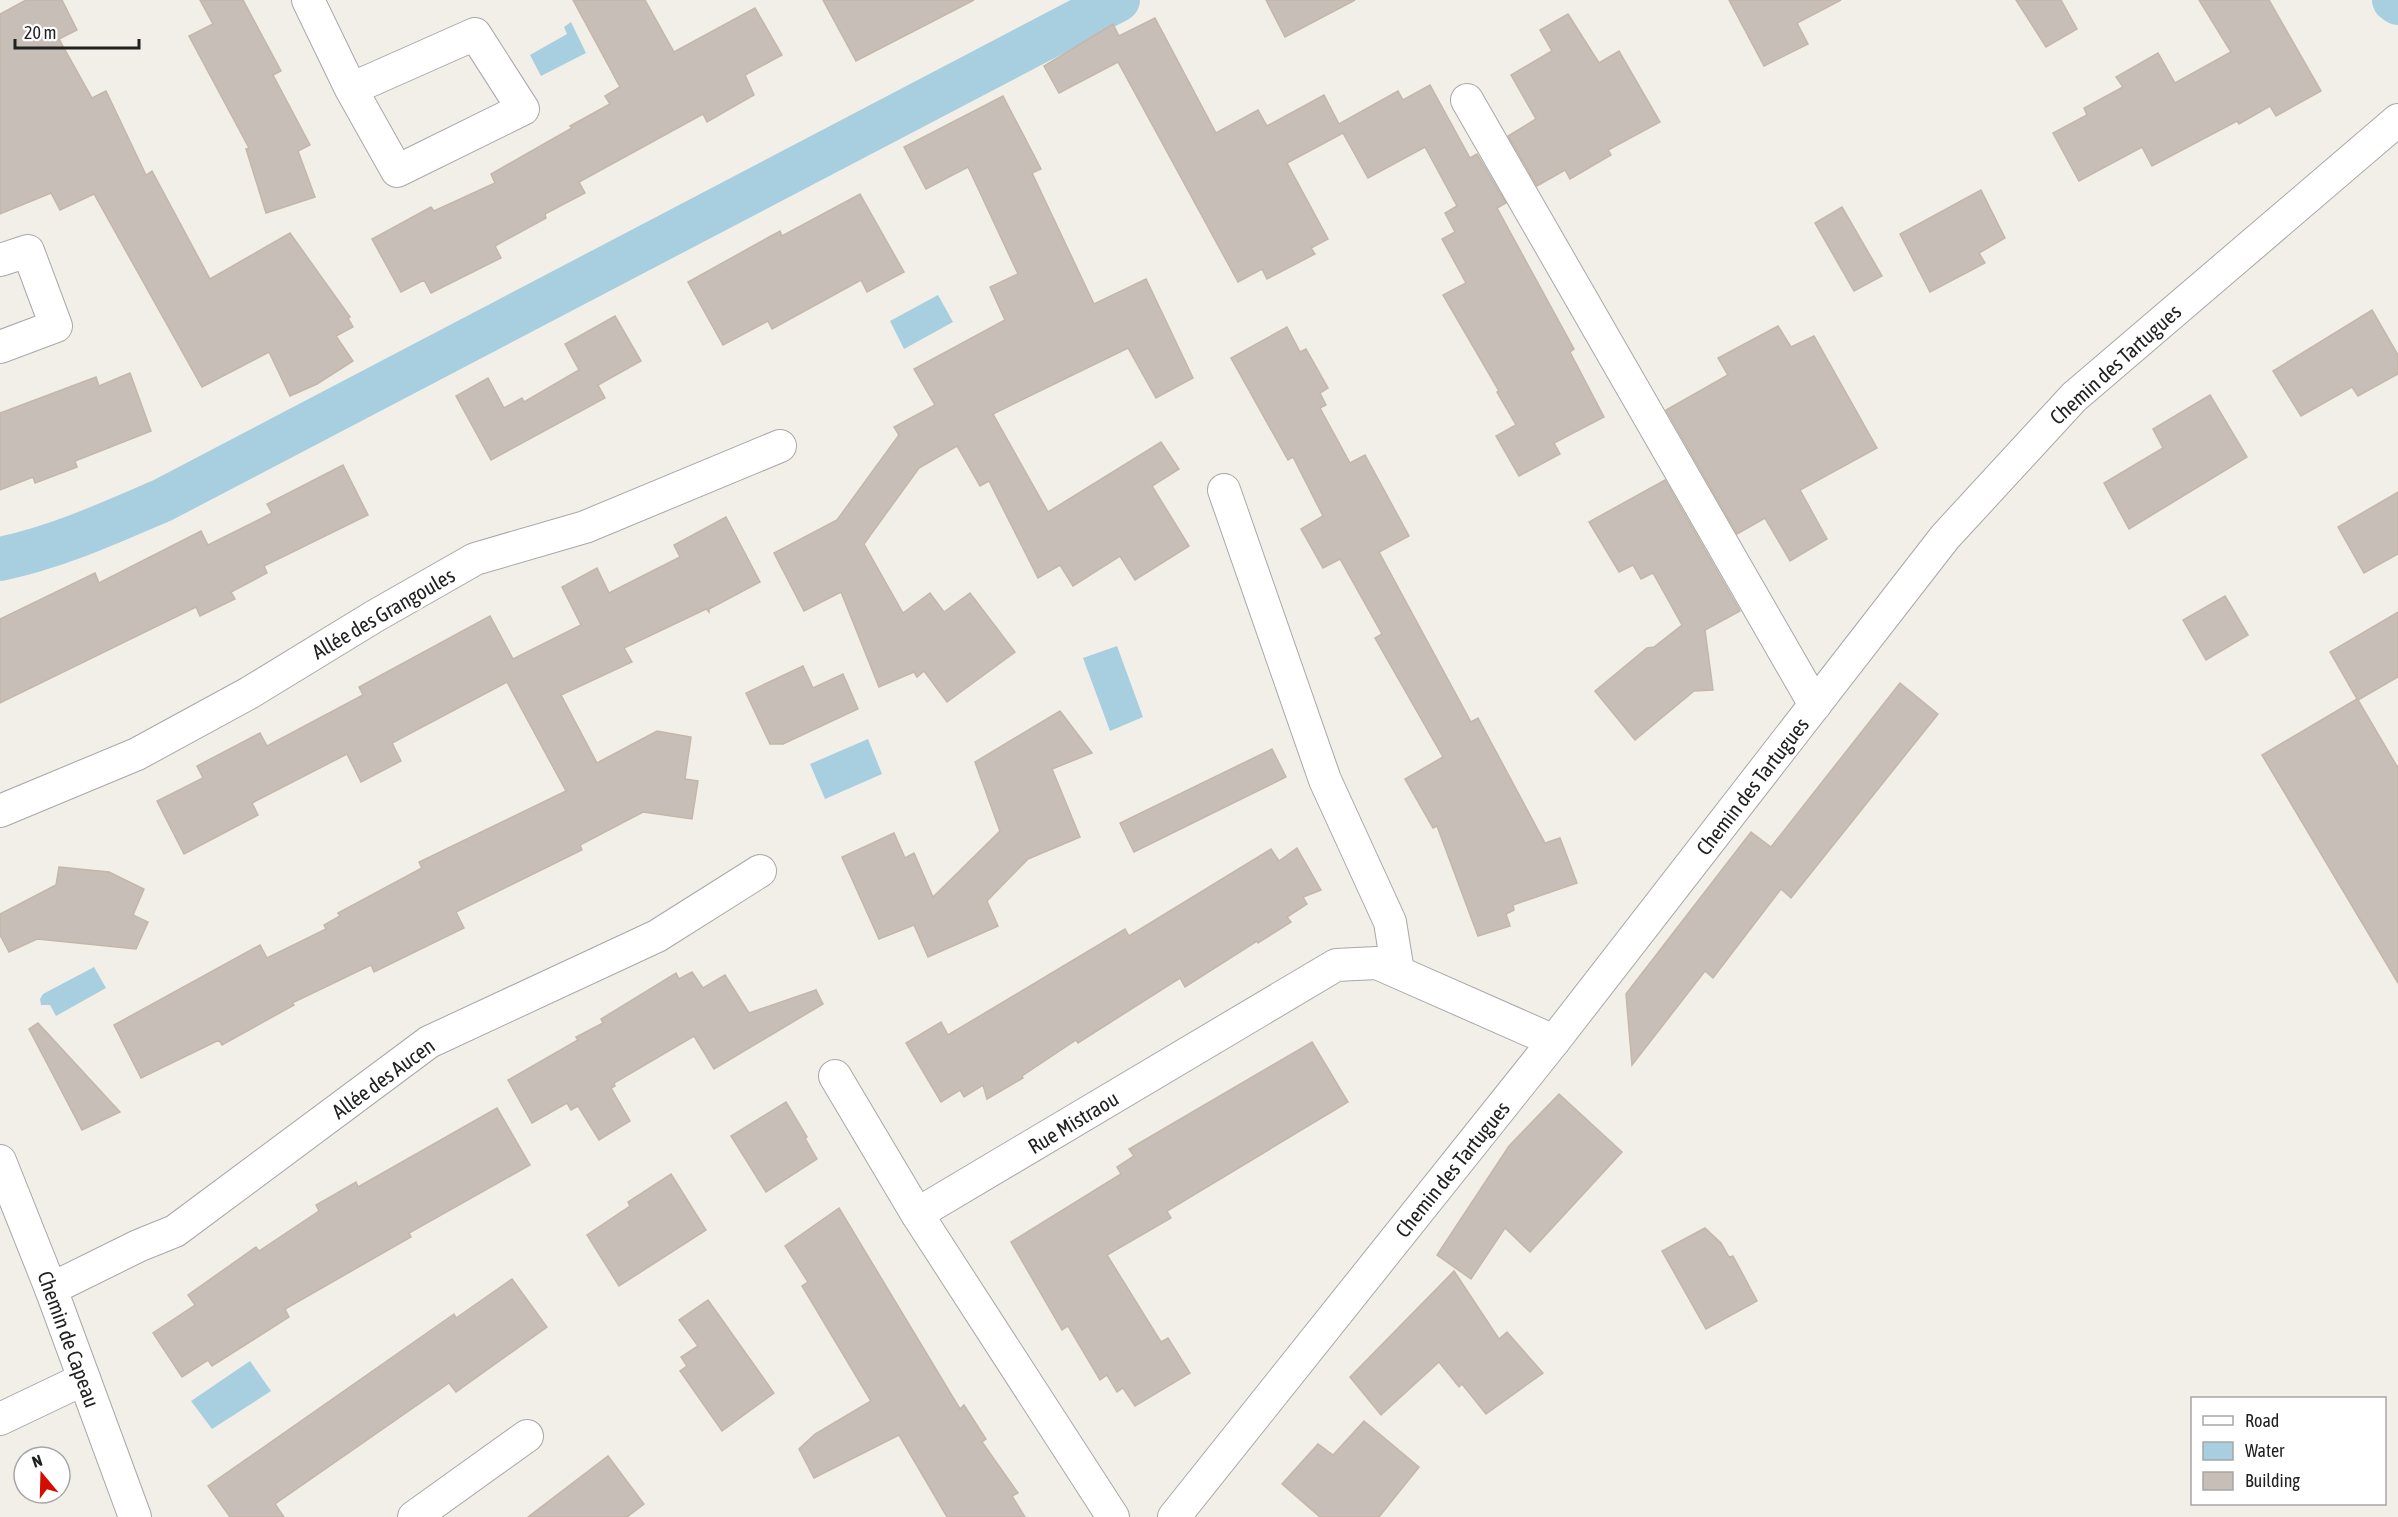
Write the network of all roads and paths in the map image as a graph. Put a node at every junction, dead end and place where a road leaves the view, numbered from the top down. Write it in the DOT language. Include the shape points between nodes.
graph roads {
  1 [pos="308,0"];
  2 [pos="351,89"];
  3 [pos="1467,100"];
  4 [pos="2398,120"];
  5 [pos="0,260"];
  6 [pos="0,347"];
  7 [pos="780,446"];
  8 [pos="1224,490"];
  9 [pos="1815,705"];
  10 [pos="0,811"];
  11 [pos="760,871"];
  12 [pos="1398,972"];
  13 [pos="1554,1041"];
  14 [pos="835,1076"];
  15 [pos="0,1161"];
  16 [pos="917,1214"];
  17 [pos="51,1289"];
  18 [pos="84,1379"];
  19 [pos="0,1419"];
  20 [pos="527,1436"];
  21 [pos="135,1517"];
  22 [pos="414,1517"];
  23 [pos="1113,1517"];
  24 [pos="1174,1517"];
  1 -- 2 [label="street"];
  2 -- 2 [label="street" via="397,171 523,109 475,34"];
  3 -- 9 [label="street"];
  4 -- 9 [label="street, Chemin des Tartugues" via="2074,397 1945,537"];
  5 -- 6 [label="street" via="28,251 56,326"];
  7 -- 10 [label="street, Allée des Grangoules" via="585,527 475,559 249,693 137,754"];
  8 -- 12 [label="street" via="1325,780 1390,922"];
  9 -- 13 [label="street, Chemin des Tartugues"];
  11 -- 17 [label="street, Allée des Aucen" via="657,936 429,1042 175,1231"];
  12 -- 13 [label="street, Rue Mistraou"];
  12 -- 16 [label="street, Rue Mistraou" via="1377,963 1336,965"];
  13 -- 24 [label="street, Chemin des Tartugues"];
  14 -- 16 [label="street"];
  15 -- 17 [label="street, Chemin de Capeau"];
  16 -- 23 [label="street"];
  17 -- 18 [label="street, Chemin de Capeau"];
  18 -- 19 [label="street"];
  18 -- 21 [label="street, Chemin de Capeau"];
  20 -- 22 [label="street"];
}
